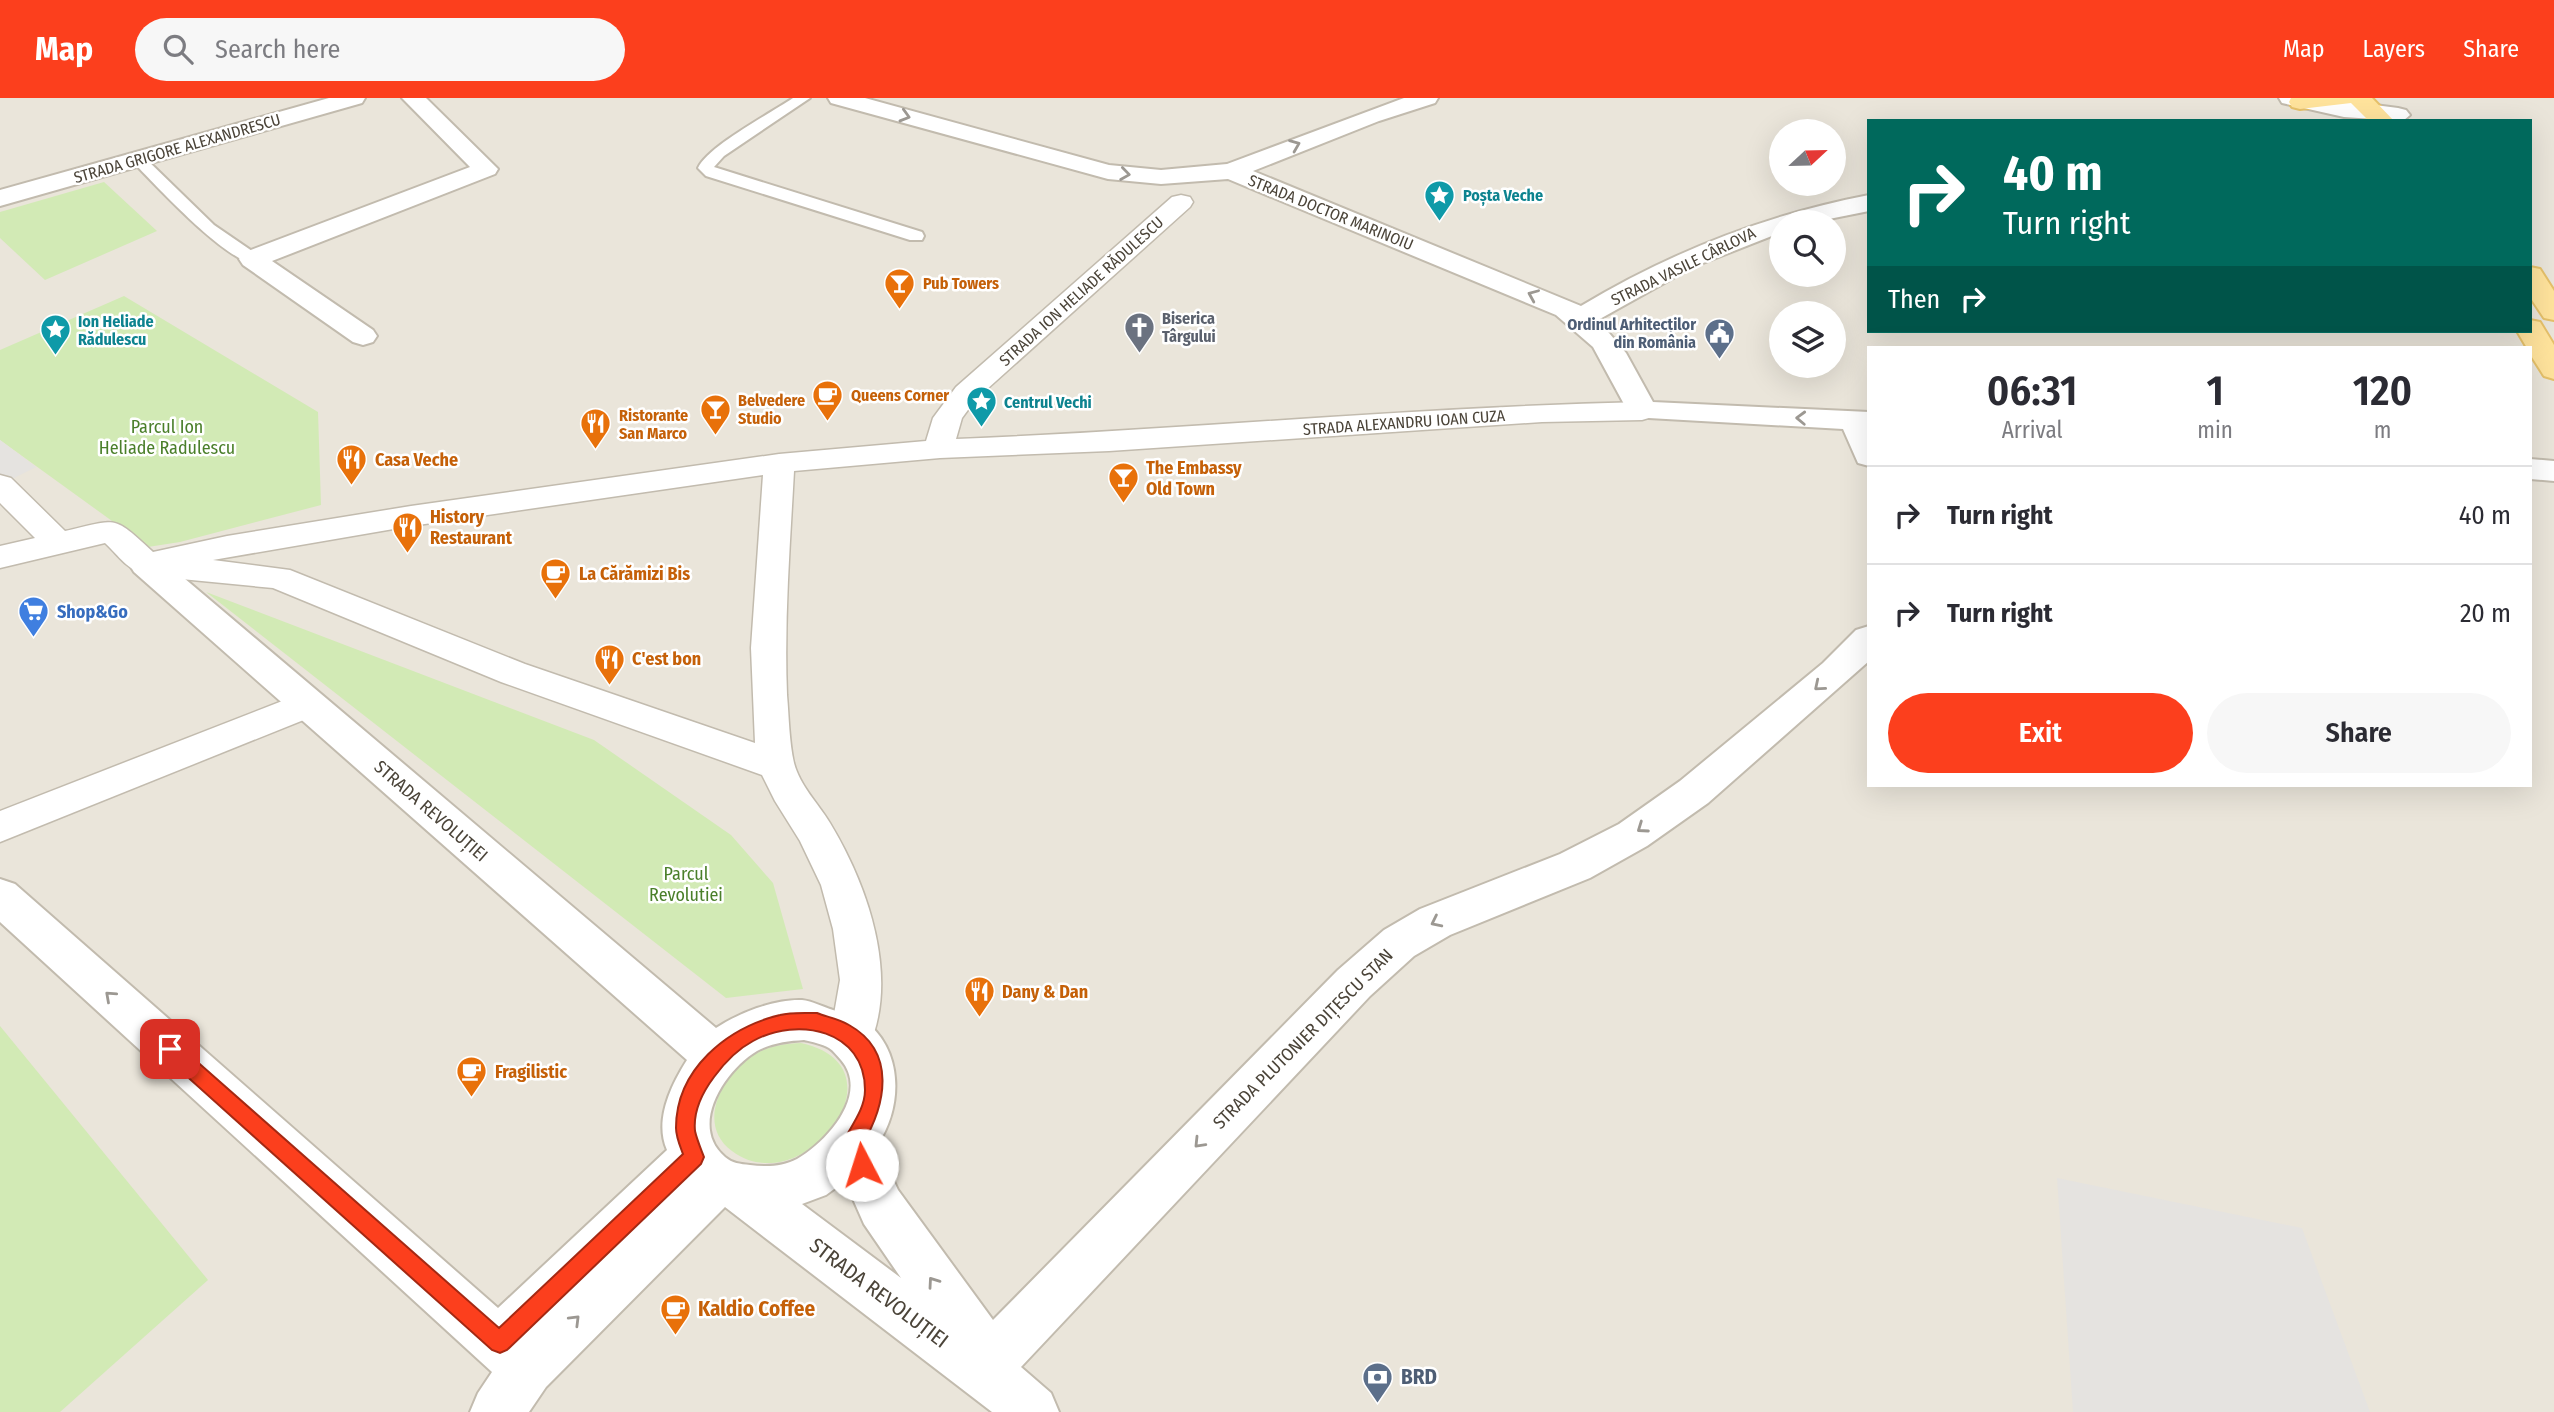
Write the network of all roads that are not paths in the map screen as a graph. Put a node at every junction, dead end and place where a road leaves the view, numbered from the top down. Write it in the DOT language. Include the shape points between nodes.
graph roads {
  1 [pos="354,98"];
  2 [pos="413,98"];
  3 [pos="803,98"];
  4 [pos="839,98"];
  5 [pos="1427,98"];
  6 [pos="2343,98"];
  7 [pos="2295,100"];
  8 [pos="2383,111"];
  9 [pos="138,159"];
  10 [pos="1231,171"];
  11 [pos="0,198"];
  12 [pos="1181,202"];
  13 [pos="1867,202"];
  14 [pos="916,236"];
  15 [pos="253,259"];
  16 [pos="2532,278"];
  17 [pos="2554,313"];
  18 [pos="1581,318"];
  19 [pos="2532,331"];
  20 [pos="363,336"];
  21 [pos="2553,366"];
  22 [pos="1642,411"];
  23 [pos="1862,420"];
  24 [pos="1867,446"];
  25 [pos="940,449"];
  26 [pos="779,463"];
  27 [pos="2532,469"];
  28 [pos="2554,471"];
  29 [pos="0,485"];
  30 [pos="34,517"];
  31 [pos="0,526"];
  32 [pos="58,542"];
  33 [pos="0,557"];
  34 [pos="146,564"];
  35 [pos="1867,641"];
  36 [pos="307,704"];
  37 [pos="776,765"];
  38 [pos="0,827"];
  39 [pos="0,896"];
  40 [pos="852,1037"];
  41 [pos="717,1057"];
  42 [pos="852,1144"];
  43 [pos="718,1175"];
  44 [pos="513,1355"];
  45 [pos="1013,1390"];
  46 [pos="497,1412"];
  1 -- 9 [label="street, STRADA GRIGORE ALEXANDRESCU"];
  2 -- 15 [label="street" via="486,169"];
  3 -- 14 [label="lane" via="719,153 706,168"];
  4 -- 10 [label="street, STRADA DOCTOR MARINOIU, one-way" via="1108,172 1161,177"];
  10 -- 5 [label="street, one-way"];
  6 -- 7 [label="main road"];
  7 -- 8 [label="street"];
  9 -- 11 [label="street, STRADA GRIGORE ALEXANDRESCU"];
  9 -- 15 [label="lane" via="208,228"];
  18 -- 10 [label="street, STRADA DOCTOR MARINOIU, one-way"];
  12 -- 25 [label="street, STRADA ION HELIADE RĂDULESCU" via="966,393 948,413"];
  13 -- 18 [label="street, STRADA VASILE CÂRLOVA" via="1757,229 1645,281"];
  15 -- 20 [label="street"];
  16 -- 17 [label="main road"];
  18 -- 22 [label="street, STRADA DOCTOR MARINOIU" via="1614,354"];
  19 -- 21 [label="main road"];
  23 -- 22 [label="street, STRADA ALEXANDRU IOAN CUZA, one-way"];
  22 -- 25 [label="street, STRADA ALEXANDRU IOAN CUZA"];
  23 -- 24 [label="street"];
  25 -- 26 [label="street, STRADA ALEXANDRU IOAN CUZA"];
  26 -- 34 [label="street, STRADA ALEXANDRU IOAN CUZA" via="411,516"];
  26 -- 37 [label="street" via="768,648"];
  27 -- 28 [label="street"];
  29 -- 30 [label="street"];
  30 -- 31 [label="street"];
  30 -- 32 [label="street"];
  32 -- 33 [label="street"];
  32 -- 34 [label="street" via="111,531"];
  34 -- 36 [label="street, STRADA REVOLUȚIEI"];
  34 -- 37 [label="street" via="278,578 513,673"];
  35 -- 45 [label="street, STRADA PLUTONIER DIȚESCU STAN, one-way" via="1704,783 1633,835 1575,866 1434,922 1399,943 1344,993"];
  36 -- 38 [label="street"];
  36 -- 41 [label="street, STRADA REVOLUȚIEI"];
  37 -- 40 [label="street" via="841,885 862,980"];
  44 -- 39 [label="street, one-way"];
  40 -- 41 [label="street" via="817,1021 790,1021 748,1034"];
  40 -- 42 [label="street" via="870,1061 875,1091 867,1119"];
  41 -- 43 [label="street" via="688,1102 685,1131"];
  42 -- 43 [label="street" via="827,1167 796,1184 762,1190"];
  45 -- 42 [label="street, STRADA REVOLUȚIEI, one-way" via="881,1207"];
  43 -- 44 [label="street"];
  43 -- 45 [label="street, STRADA REVOLUȚIEI"];
  44 -- 46 [label="street"];
}
